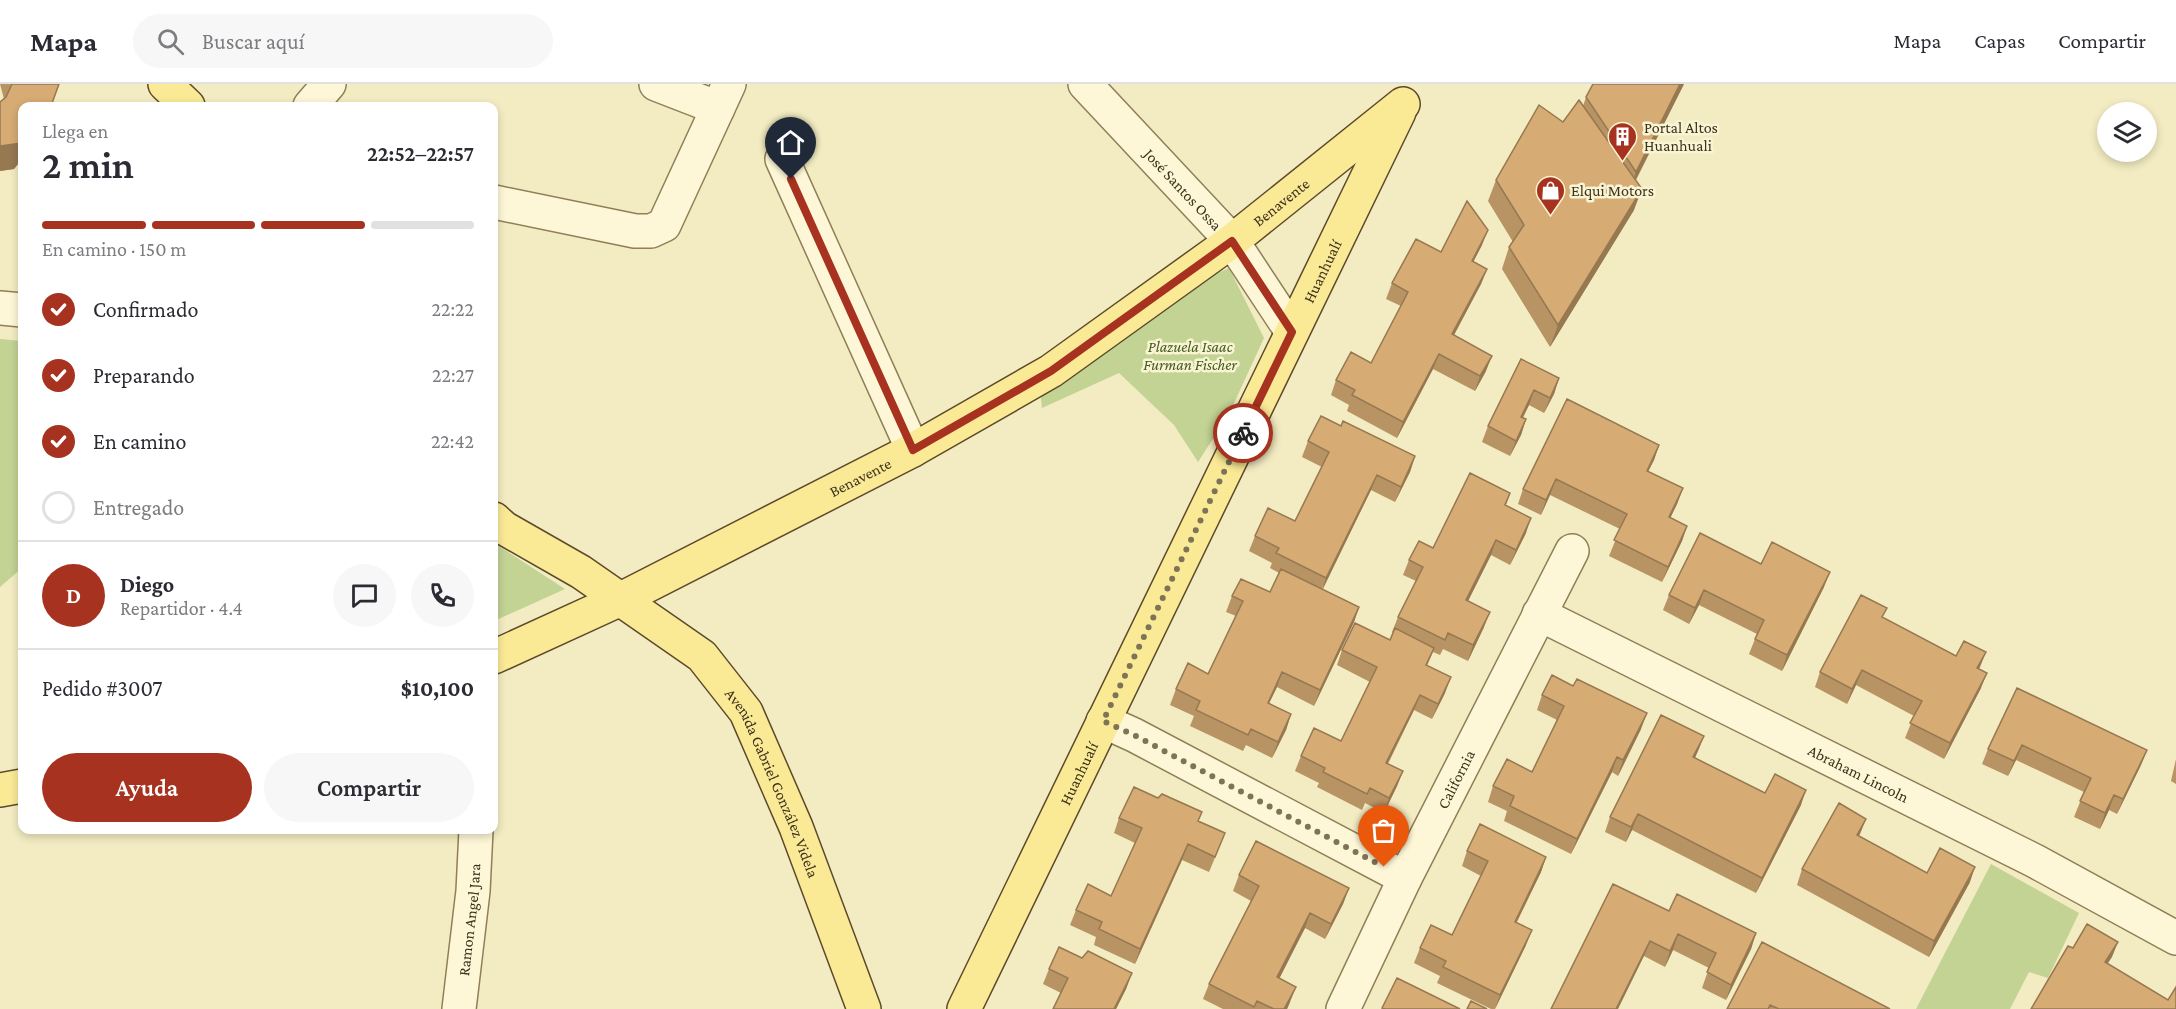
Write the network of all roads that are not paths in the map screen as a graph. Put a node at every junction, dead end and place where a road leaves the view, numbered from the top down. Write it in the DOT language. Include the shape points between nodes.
graph roads {
  1 [pos="165,84"];
  2 [pos="329,84"];
  3 [pos="656,84"];
  4 [pos="1085,84"];
  5 [pos="1408,94"];
  6 [pos="724,96"];
  7 [pos="184,102"];
  8 [pos="313,102"];
  9 [pos="782,159"];
  10 [pos="498,203"];
  11 [pos="1232,241"];
  12 [pos="0,308"];
  13 [pos="18,310"];
  14 [pos="1292,332"];
  15 [pos="913,450"];
  16 [pos="498,523"];
  17 [pos="1572,550"];
  18 [pos="621,599"];
  19 [pos="1539,615"];
  20 [pos="498,655"];
  21 [pos="1103,721"];
  22 [pos="18,787"];
  23 [pos="0,790"];
  24 [pos="476,834"];
  25 [pos="1405,878"];
  26 [pos="2176,938"];
  27 [pos="459,1009"];
  28 [pos="864,1009"];
  29 [pos="963,1009"];
  30 [pos="1343,1009"];
  1 -- 7 [label="main road"];
  2 -- 8 [label="street"];
  3 -- 6 [label="street"];
  4 -- 11 [label="street, José Santos Ossa"];
  5 -- 11 [label="main road, Benavente"];
  5 -- 14 [label="main road, Huanhualí"];
  6 -- 10 [label="street" via="664,225 651,231 635,231"];
  9 -- 15 [label="street"];
  11 -- 14 [label="street, José Santos Ossa"];
  11 -- 15 [label="main road, Benavente" via="1051,371"];
  12 -- 13 [label="street"];
  14 -- 21 [label="main road, Huanhualí"];
  15 -- 18 [label="main road, Benavente"];
  16 -- 18 [label="main road, Avenida Gabriel González Videla"];
  17 -- 19 [label="street, California"];
  18 -- 20 [label="main road, Benavente"];
  18 -- 28 [label="main road, Avenida Gabriel González Videla" via="702,656 746,712 796,827"];
  19 -- 25 [label="street, California"];
  19 -- 26 [label="street, Abraham Lincoln" via="2035,861"];
  21 -- 25 [label="street"];
  21 -- 29 [label="main road, Huanhualí"];
  22 -- 23 [label="main road"];
  24 -- 27 [label="street, Ramon Angel Jara"];
  25 -- 30 [label="street, California"];
}
